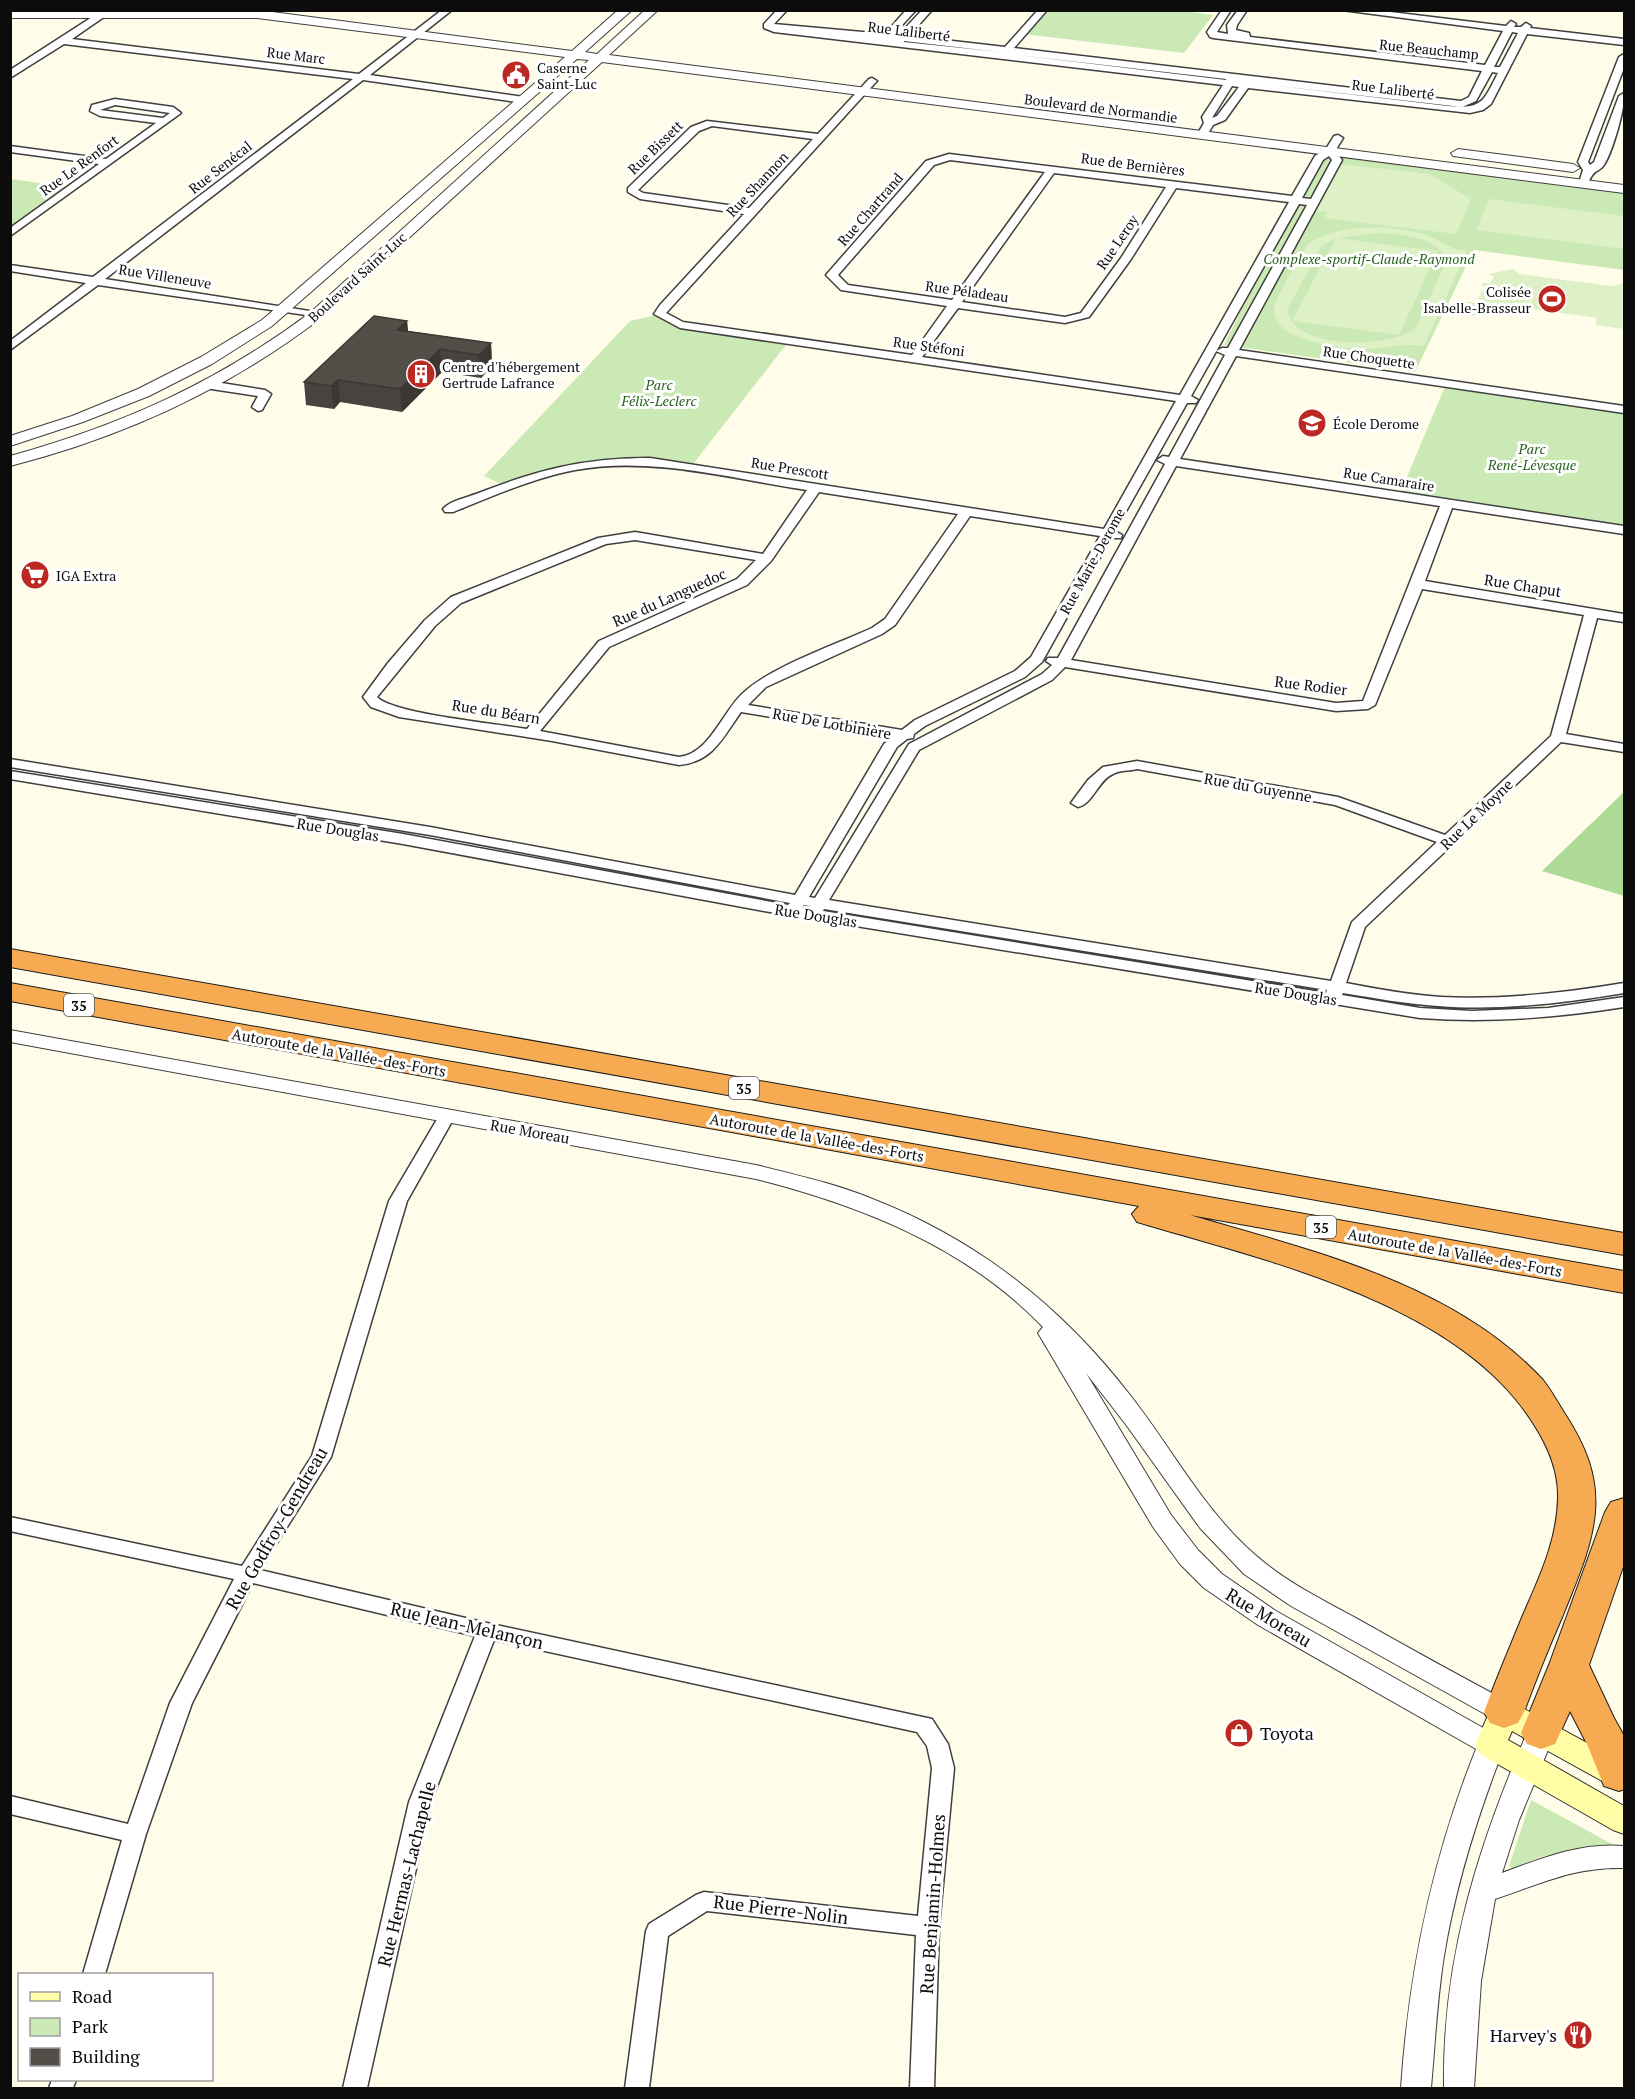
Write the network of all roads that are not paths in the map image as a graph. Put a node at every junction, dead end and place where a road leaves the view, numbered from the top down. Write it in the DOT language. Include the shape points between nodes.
graph roads {
  1 [pos="448,10"];
  2 [pos="626,10"];
  3 [pos="652,10"];
  4 [pos="783,10"];
  5 [pos="912,10"];
  6 [pos="928,10"];
  7 [pos="1043,10"];
  8 [pos="1227,10"];
  9 [pos="1243,10"];
  10 [pos="1346,10"];
  11 [pos="1390,10"];
  12 [pos="107,13"];
  13 [pos="10,14"];
  14 [pos="1509,27"];
  15 [pos="1524,28"];
  16 [pos="1231,32"];
  17 [pos="419,33"];
  18 [pos="1213,35"];
  19 [pos="1624,37"];
  20 [pos="885,39"];
  21 [pos="64,41"];
  22 [pos="900,41"];
  23 [pos="1624,42"];
  24 [pos="1352,51"];
  25 [pos="578,52"];
  26 [pos="1005,53"];
  27 [pos="604,55"];
  28 [pos="1624,57"];
  29 [pos="1491,66"];
  30 [pos="1506,68"];
  31 [pos="10,75"];
  32 [pos="363,76"];
  33 [pos="1230,80"];
  34 [pos="872,81"];
  35 [pos="1247,82"];
  36 [pos="861,93"];
  37 [pos="524,100"];
  38 [pos="1623,100"];
  39 [pos="1607,102"];
  40 [pos="1462,104"];
  41 [pos="1476,110"];
  42 [pos="165,121"];
  43 [pos="1209,123"];
  44 [pos="1279,131"];
  45 [pos="1202,135"];
  46 [pos="821,136"];
  47 [pos="1338,138"];
  48 [pos="10,149"];
  49 [pos="1330,151"];
  50 [pos="1445,152"];
  51 [pos="949,157"];
  52 [pos="108,162"];
  53 [pos="1052,169"];
  54 [pos="1588,170"];
  55 [pos="1606,172"];
  56 [pos="1584,183"];
  57 [pos="1173,184"];
  58 [pos="1624,189"];
  59 [pos="1295,200"];
  60 [pos="1313,202"];
  61 [pos="752,212"];
  62 [pos="10,233"];
  63 [pos="10,267"];
  64 [pos="97,281"];
  65 [pos="845,288"];
  66 [pos="955,304"];
  67 [pos="664,307"];
  68 [pos="283,310"];
  69 [pos="316,315"];
  70 [pos="1085,315"];
  71 [pos="1213,346"];
  72 [pos="10,347"];
  73 [pos="1234,349"];
  74 [pos="915,359"];
  75 [pos="209,386"];
  76 [pos="1524,390"];
  77 [pos="1183,399"];
  78 [pos="1624,400"];
  79 [pos="1205,402"];
  80 [pos="258,407"];
  81 [pos="1624,409"];
  82 [pos="10,441"];
  83 [pos="1150,458"];
  84 [pos="10,461"];
  85 [pos="1172,462"];
  86 [pos="816,487"];
  87 [pos="1447,503"];
  88 [pos="449,509"];
  89 [pos="967,511"];
  90 [pos="1624,530"];
  91 [pos="1107,533"];
  92 [pos="1131,537"];
  93 [pos="766,558"];
  94 [pos="1417,584"];
  95 [pos="1591,613"];
  96 [pos="1624,618"];
  97 [pos="1036,659"];
  98 [pos="1063,663"];
  99 [pos="737,707"];
  100 [pos="531,733"];
  101 [pos="902,735"];
  102 [pos="1558,737"];
  103 [pos="927,738"];
  104 [pos="1624,748"];
  105 [pos="10,763"];
  106 [pos="10,775"];
  107 [pos="1077,803"];
  108 [pos="1448,841"];
  109 [pos="796,905"];
  110 [pos="816,909"];
  111 [pos="10,958"];
  112 [pos="1624,988"];
  113 [pos="10,992"];
  114 [pos="1334,993"];
  115 [pos="1624,1002"];
  116 [pos="10,1036"];
  117 [pos="447,1116"];
  118 [pos="1017,1173"];
  119 [pos="1624,1244"];
  120 [pos="1624,1282"];
  121 [pos="1024,1295"];
  122 [pos="1624,1512"];
  123 [pos="10,1524"];
  124 [pos="247,1574"];
  125 [pos="487,1631"];
  126 [pos="1569,1665"];
  127 [pos="1503,1712"];
  128 [pos="924,1725"];
  129 [pos="1491,1745"];
  130 [pos="1534,1749"];
  131 [pos="1622,1777"];
  132 [pos="10,1805"];
  133 [pos="1624,1821"];
  134 [pos="135,1834"];
  135 [pos="1624,1857"];
  136 [pos="1484,1891"];
  137 [pos="928,1927"];
  138 [pos="94,1973"];
  139 [pos="356,2088"];
  140 [pos="637,2088"];
  141 [pos="922,2088"];
  142 [pos="1416,2088"];
  143 [pos="1459,2088"];
  1 -- 17 [label="street, Rue Senécal"];
  2 -- 25 [label="street, Boulevard Saint-Luc"];
  3 -- 27 [label="street, Boulevard Saint-Luc"];
  4 -- 20 [label="street, Rue Laliberté" via="767,26"];
  5 -- 20 [label="street"];
  6 -- 22 [label="street"];
  7 -- 26 [label="street"];
  8 -- 18 [label="street"];
  9 -- 16 [label="street"];
  10 -- 14 [label="street"];
  11 -- 14 [label="street"];
  12 -- 13 [label="street, Boulevard de Normandie"];
  12 -- 17 [label="street, Boulevard de Normandie" via="257,14"];
  12 -- 21 [label="street"];
  14 -- 15 [label="street"];
  14 -- 29 [label="street"];
  15 -- 19 [label="street"];
  15 -- 23 [label="street"];
  15 -- 30 [label="street"];
  16 -- 18 [label="street, Rue Beauchamp"];
  16 -- 24 [label="street, Rue Beauchamp"];
  17 -- 25 [label="street, Boulevard de Normandie"];
  17 -- 32 [label="street, Rue Senécal"];
  18 -- 24 [label="street, Rue Beauchamp"];
  20 -- 22 [label="street, Rue Laliberté"];
  21 -- 31 [label="street"];
  21 -- 32 [label="street, Rue Marc"];
  22 -- 26 [label="street, Rue Laliberté"];
  24 -- 29 [label="street, Rue Beauchamp"];
  25 -- 27 [label="street, Boulevard de Normandie"];
  25 -- 37 [label="street, Boulevard Saint-Luc"];
  26 -- 33 [label="street, Rue Laliberté"];
  27 -- 34 [label="street, Boulevard de Normandie"];
  27 -- 36 [label="street, Boulevard de Normandie"];
  27 -- 69 [label="street, Boulevard Saint-Luc"];
  28 -- 39 [label="street"];
  29 -- 30 [label="street, Rue Beauchamp"];
  29 -- 40 [label="street" via="1473,99"];
  30 -- 41 [label="street" via="1484,108"];
  32 -- 37 [label="street, Rue Marc"];
  32 -- 64 [label="street, Rue Senécal"];
  33 -- 35 [label="street, Rue Laliberté"];
  33 -- 43 [label="street" via="1207,117"];
  34 -- 36 [label="street, Rue Shannon"];
  34 -- 43 [label="street, Boulevard de Normandie"];
  35 -- 40 [label="street, Rue Laliberté"];
  35 -- 41 [label="street, Rue Laliberté"];
  35 -- 43 [label="street" via="1221,118"];
  36 -- 45 [label="street, Boulevard de Normandie"];
  36 -- 46 [label="street, Rue Shannon"];
  37 -- 68 [label="street, Boulevard Saint-Luc"];
  38 -- 39 [label="street"];
  38 -- 54 [label="street" via="1599,164"];
  39 -- 54 [label="street" via="1583,162"];
  40 -- 41 [label="street, Rue Laliberté"];
  42 -- 42 [label="street, Rue Le Renfort" via="176,113 115,102 100,104 95,111"];
  42 -- 52 [label="street, Rue Le Renfort"];
  43 -- 44 [label="street, Boulevard de Normandie"];
  43 -- 45 [label="street"];
  45 -- 49 [label="street, Boulevard de Normandie"];
  46 -- 61 [label="street, Rue Shannon"];
  46 -- 61 [label="street, Rue Bissett" via="702,125 632,190 640,196"];
  47 -- 49 [label="street, Rue Marie-Derome"];
  48 -- 52 [label="street"];
  49 -- 56 [label="street, Boulevard de Normandie"];
  49 -- 59 [label="street, Rue Marie-Derome" via="1319,158"];
  49 -- 60 [label="street, Rue Marie-Derome" via="1337,160"];
  50 -- 54 [label="street"];
  51 -- 53 [label="street, Rue de Bernières"];
  51 -- 65 [label="street, Rue Chartrand" via="930,163 832,275"];
  52 -- 62 [label="street, Rue Le Renfort"];
  53 -- 57 [label="street, Rue de Bernières"];
  53 -- 66 [label="street"];
  54 -- 55 [label="street"];
  54 -- 56 [label="street"];
  56 -- 58 [label="street, Boulevard de Normandie"];
  57 -- 59 [label="street, Rue de Bernières"];
  57 -- 70 [label="street, Rue Leroy"];
  59 -- 60 [label="street, Rue de Bernières"];
  59 -- 71 [label="street, Rue Marie-Derome"];
  60 -- 73 [label="street, Rue Marie-Derome"];
  61 -- 67 [label="street, Rue Shannon"];
  63 -- 64 [label="street, Rue Villeneuve"];
  64 -- 68 [label="street, Rue Villeneuve"];
  64 -- 72 [label="street, Rue Senécal"];
  65 -- 66 [label="street, Rue Péladeau"];
  66 -- 70 [label="street, Rue Péladeau" via="1065,320"];
  66 -- 74 [label="street"];
  67 -- 74 [label="street, Rue Stéfoni" via="660,314 680,326"];
  68 -- 69 [label="street, Rue Villeneuve"];
  68 -- 82 [label="street, Boulevard Saint-Luc" via="230,348 168,382 80,419"];
  69 -- 75 [label="street, Boulevard Saint-Luc" via="276,346"];
  71 -- 73 [label="street, Rue Choquette"];
  71 -- 77 [label="street, Rue Marie-Derome"];
  73 -- 76 [label="street, Rue Choquette"];
  73 -- 79 [label="street, Rue Marie-Derome"];
  74 -- 77 [label="street, Rue Stéfoni"];
  75 -- 80 [label="street" via="265,394"];
  75 -- 84 [label="street, Boulevard Saint-Luc" via="132,420"];
  76 -- 78 [label="street, Rue Choquette"];
  76 -- 81 [label="street, Rue Choquette"];
  77 -- 79 [label="street, Rue Stéfoni"];
  77 -- 83 [label="street, Rue Marie-Derome"];
  79 -- 85 [label="street, Rue Marie-Derome"];
  83 -- 85 [label="street, Rue Camaraire"];
  83 -- 91 [label="street, Rue Marie-Derome"];
  85 -- 87 [label="street, Rue Camaraire"];
  85 -- 92 [label="street, Rue Marie-Derome"];
  86 -- 88 [label="street, Rue Prescott" via="650,462 607,462 534,477"];
  86 -- 89 [label="street, Rue Prescott"];
  86 -- 93 [label="street, Rue du Languedoc"];
  87 -- 90 [label="street, Rue Camaraire"];
  87 -- 94 [label="street, Rue Rodier"];
  89 -- 91 [label="street, Rue Prescott"];
  89 -- 99 [label="street, Rue du Béarn" via="890,622 761,684"];
  91 -- 92 [label="street, Rue Prescott"];
  91 -- 97 [label="street, Rue Marie-Derome"];
  92 -- 98 [label="street, Rue Marie-Derome"];
  93 -- 100 [label="street, Rue du Languedoc" via="742,582 604,644"];
  93 -- 100 [label="street, Rue du Béarn" via="635,536 603,542 456,600 430,623 370,697 376,704 399,713"];
  94 -- 95 [label="street, Rue Chaput"];
  94 -- 98 [label="street, Rue Rodier" via="1368,705 1336,707"];
  95 -- 96 [label="street, Rue Chaput"];
  95 -- 102 [label="street"];
  97 -- 98 [label="street, Rue Rodier"];
  97 -- 101 [label="street, Rue Marie-Derome" via="1020,674"];
  98 -- 103 [label="street, Rue Marie-Derome" via="1047,677"];
  99 -- 100 [label="street, Rue du Béarn" via="706,752 690,760"];
  99 -- 101 [label="street, Rue De Lotbinière"];
  101 -- 103 [label="street, Rue De Lotbinière"];
  101 -- 109 [label="street, Rue Marie-Derome" via="891,744"];
  102 -- 104 [label="street"];
  102 -- 108 [label="street, Rue Le Moyne"];
  103 -- 110 [label="street, Rue Marie-Derome" via="914,747"];
  105 -- 109 [label="street, Rue Douglas" via="430,831"];
  106 -- 109 [label="street, Rue Douglas"];
  107 -- 108 [label="street, Rue du Guyenne" via="1108,770 1137,765 1338,801"];
  108 -- 114 [label="street, Rue Le Moyne" via="1358,925"];
  109 -- 110 [label="street, Rue Douglas"];
  110 -- 114 [label="street, Rue Douglas"];
  111 -- 119 [label="highway, 35"];
  112 -- 114 [label="street, Rue Douglas" via="1557,999 1481,1004"];
  113 -- 118 [label="highway, Autoroute de la Vallée-des-Forts / 35"];
  114 -- 115 [label="street, Rue Douglas" via="1420,1013 1488,1017 1555,1013"];
  116 -- 117 [label="street, Rue Moreau"];
  117 -- 121 [label="street, Rue Moreau" via="814,1186 923,1228 979,1261"];
  117 -- 124 [label="street, Rue Godfroy-Gendreau" via="398,1201 321,1456"];
  118 -- 120 [label="highway, Autoroute de la Vallée-des-Forts / 35"];
  118 -- 127 [label="highway" via="1291,1257 1400,1299 1469,1334 1520,1377 1557,1428 1569,1455 1577,1497 1575,1526 1563,1567"];
  121 -- 127 [label="street, Rue Moreau" via="1113,1390 1216,1530 1249,1565 1294,1596"];
  121 -- 129 [label="street, Rue Moreau" via="1162,1521 1200,1569 1244,1604"];
  122 -- 126 [label="highway"];
  123 -- 124 [label="street, Rue Jean-Melançon"];
  124 -- 125 [label="street, Rue Jean-Melançon"];
  124 -- 134 [label="street, Rue Godfroy-Gendreau" via="181,1703"];
  125 -- 128 [label="street, Rue Jean-Melançon"];
  125 -- 139 [label="street, Rue Hermas-Lachapelle" via="420,1802"];
  126 -- 130 [label="highway"];
  126 -- 131 [label="highway"];
  127 -- 129 [label="main road"];
  127 -- 130 [label="main road, Rue Moreau"];
  128 -- 137 [label="street, Rue Benjamin-Holmes" via="937,1744 943,1768"];
  129 -- 130 [label="main road, Rue Moreau"];
  129 -- 142 [label="street" via="1461,1824 1437,1916 1423,2001"];
  130 -- 131 [label="main road, Rue Moreau"];
  130 -- 133 [label="main road, Rue Moreau"];
  130 -- 136 [label="street" via="1506,1817"];
  132 -- 134 [label="street"];
  134 -- 138 [label="street, Rue Godfroy-Gendreau"];
  135 -- 136 [label="street" via="1566,1862"];
  136 -- 143 [label="street" via="1466,1991"];
  137 -- 140 [label="street, Rue Pierre-Nolin" via="704,1900 657,1931"];
  137 -- 141 [label="street, Rue Benjamin-Holmes"];
}
